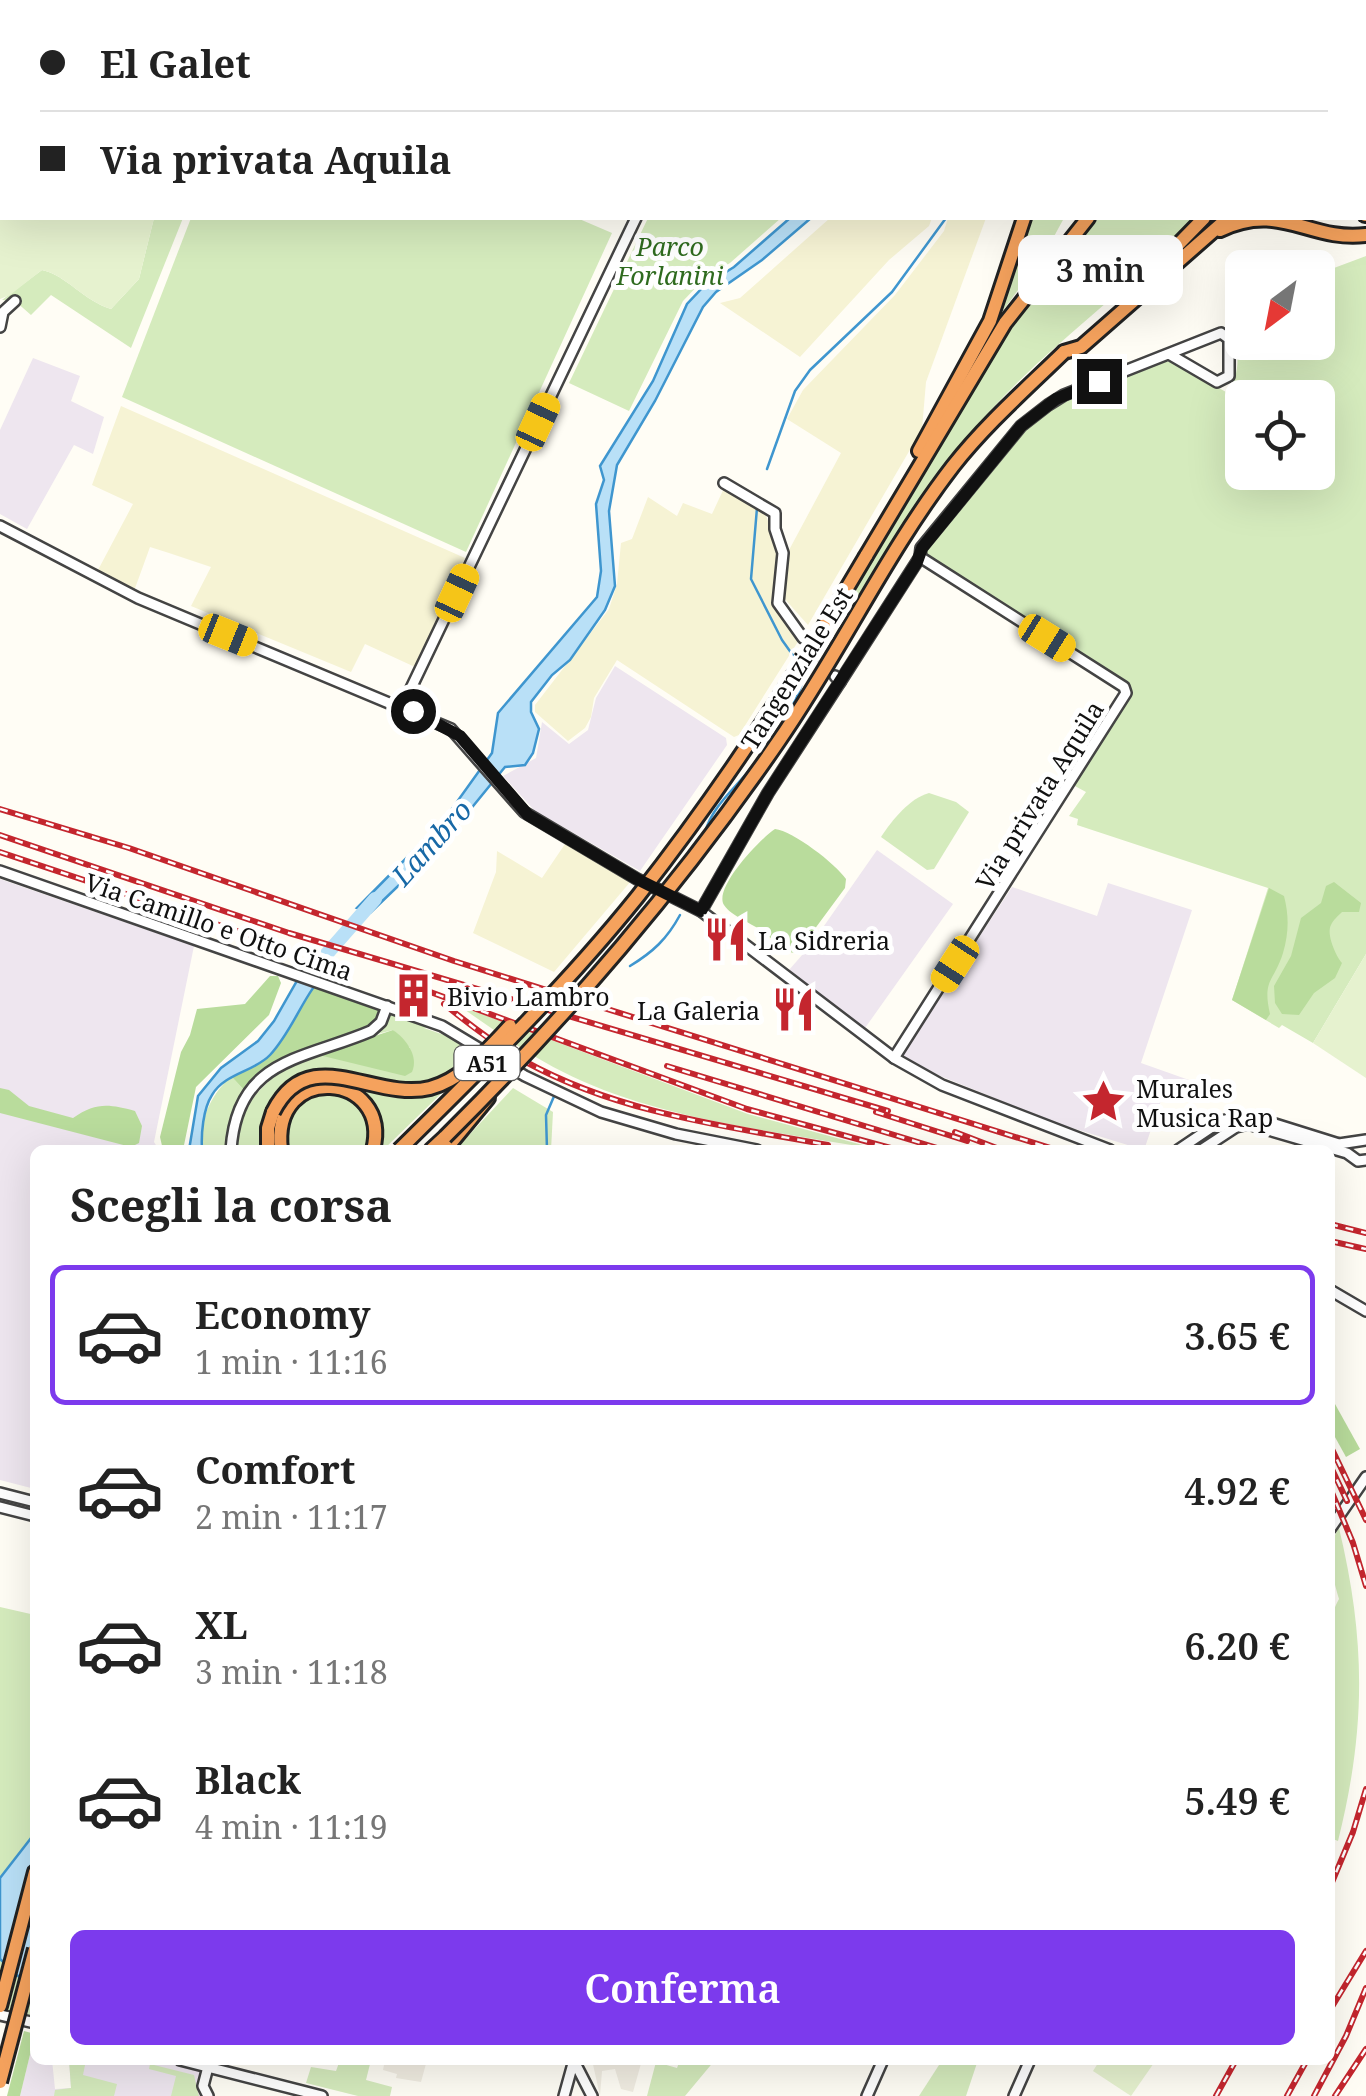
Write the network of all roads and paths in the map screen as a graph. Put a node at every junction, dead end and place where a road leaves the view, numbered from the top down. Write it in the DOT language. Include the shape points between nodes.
graph roads {
  1 [pos="635,220"];
  2 [pos="1023,220"];
  3 [pos="1086,220"];
  4 [pos="1202,220"];
  5 [pos="1226,220"];
  6 [pos="1255,220"];
  7 [pos="1275,220"];
  8 [pos="1366,236"];
  9 [pos="1201,243"];
  10 [pos="15,301"];
  11 [pos="1114,314"];
  12 [pos="0,327"];
  13 [pos="1169,354"];
  14 [pos="952,402"];
  15 [pos="724,483"];
  16 [pos="0,526"];
  17 [pos="920,556"];
  18 [pos="803,638"];
  19 [pos="402,707"];
  20 [pos="0,871"];
  21 [pos="701,911"];
  22 [pos="573,972"];
  23 [pos="387,1006"];
  24 [pos="896,1056"];
  25 [pos="495,1087"];
  26 [pos="278,1113"];
  27 [pos="1202,1134"];
  28 [pos="1363,1135"];
  29 [pos="1190,1142"];
  30 [pos="233,1145"];
  31 [pos="268,1145"];
  32 [pos="281,1145"];
  33 [pos="374,1145"];
  34 [pos="405,1145"];
  35 [pos="436,1145"];
  36 [pos="450,1145"];
  37 [pos="732,1145"];
  38 [pos="1097,1145"];
  39 [pos="1186,1145"];
  40 [pos="1193,1145"];
  41 [pos="1205,1145"];
  42 [pos="1208,1145"];
  43 [pos="1316,1145"];
  44 [pos="1335,1151"];
  45 [pos="1352,1156"];
  46 [pos="1366,1160"];
  47 [pos="1335,1293"];
  48 [pos="1366,1311"];
  49 [pos="1364,1482"];
  50 [pos="0,1493"];
  51 [pos="30,1501"];
  52 [pos="0,1507"];
  53 [pos="30,1515"];
  54 [pos="1335,1521"];
  55 [pos="30,1891"];
  56 [pos="30,1968"];
  57 [pos="0,2006"];
  58 [pos="0,2015"];
  59 [pos="30,2022"];
  60 [pos="200,2065"];
  61 [pos="573,2065"];
  62 [pos="577,2065"];
  63 [pos="881,2065"];
  64 [pos="1028,2065"];
  65 [pos="208,2067"];
  66 [pos="586,2081"];
  67 [pos="0,2082"];
  68 [pos="568,2082"];
  69 [pos="208,2096"];
  70 [pos="322,2096"];
  71 [pos="564,2096"];
  72 [pos="592,2096"];
  73 [pos="867,2096"];
  74 [pos="1014,2096"];
  1 -- 19 [label="street"];
  2 -- 14 [label="highway" via="990,321"];
  3 -- 14 [label="highway, Tangenziale Est / A51"];
  4 -- 11 [label="highway, Tangenziale Est / A51"];
  5 -- 9 [label="highway"];
  6 -- 9 [label="highway" via="1232,224"];
  7 -- 8 [label="highway"];
  9 -- 11 [label="highway"];
  10 -- 12 [label="street"];
  11 -- 25 [label="highway, Tangenziale Est / A51, bridge" via="1064,352 952,468 702,851"];
  13 -- 13 [label="street" via="1217,382 1229,376 1228,339 1221,333"];
  13 -- 17 [label="street" via="1064,394 1028,420"];
  14 -- 22 [label="highway, Tangenziale Est / A51, bridge" via="788,686 646,885"];
  15 -- 18 [label="street" via="774,510 783,553 778,603"];
  16 -- 19 [label="street" via="138,598"];
  17 -- 21 [label="street" via="837,679"];
  17 -- 24 [label="street, Via privata Aquila" via="1126,693"];
  19 -- 21 [label="street" via="451,729 528,815"];
  20 -- 23 [label="street, Via Camillo e Otto Cima"];
  21 -- 24 [label="street"];
  22 -- 26 [label="highway, bridge" via="445,1083 400,1091 320,1076 292,1088"];
  22 -- 34 [label="highway, Tangenziale Est / A51, bridge"];
  23 -- 30 [label="street" via="371,1032 285,1061 263,1076 240,1108"];
  23 -- 37 [label="street, Via Camillo e Otto Cima" via="451,1030 601,1112"];
  24 -- 38 [label="street" via="942,1085"];
  25 -- 35 [label="highway, Tangenziale Est / A51, bridge"];
  25 -- 36 [label="highway, bridge"];
  26 -- 31 [label="highway" via="268,1128"];
  26 -- 32 [label="highway"];
  26 -- 33 [label="highway" via="312,1089 345,1089 372,1115"];
  27 -- 28 [label="street" via="1228,1118 1251,1117 1332,1143"];
  27 -- 29 [label="street"];
  27 -- 41 [label="street"];
  28 -- 45 [label="street"];
  29 -- 39 [label="street"];
  29 -- 40 [label="street"];
  42 -- 43 [label="street" via="1248,1124"];
  44 -- 45 [label="street"];
  45 -- 46 [label="street"];
  47 -- 48 [label="street"];
  49 -- 54 [label="street"];
  50 -- 51 [label="street"];
  52 -- 53 [label="street"];
  55 -- 57 [label="highway"];
  56 -- 67 [label="highway, bridge"];
  58 -- 59 [label="street"];
  60 -- 65 [label="street"];
  61 -- 68 [label="street"];
  62 -- 66 [label="street"];
  63 -- 73 [label="street"];
  64 -- 74 [label="street"];
  65 -- 69 [label="street"];
  65 -- 70 [label="street"];
  66 -- 68 [label="street"];
  66 -- 72 [label="street"];
  68 -- 71 [label="street"];
}
